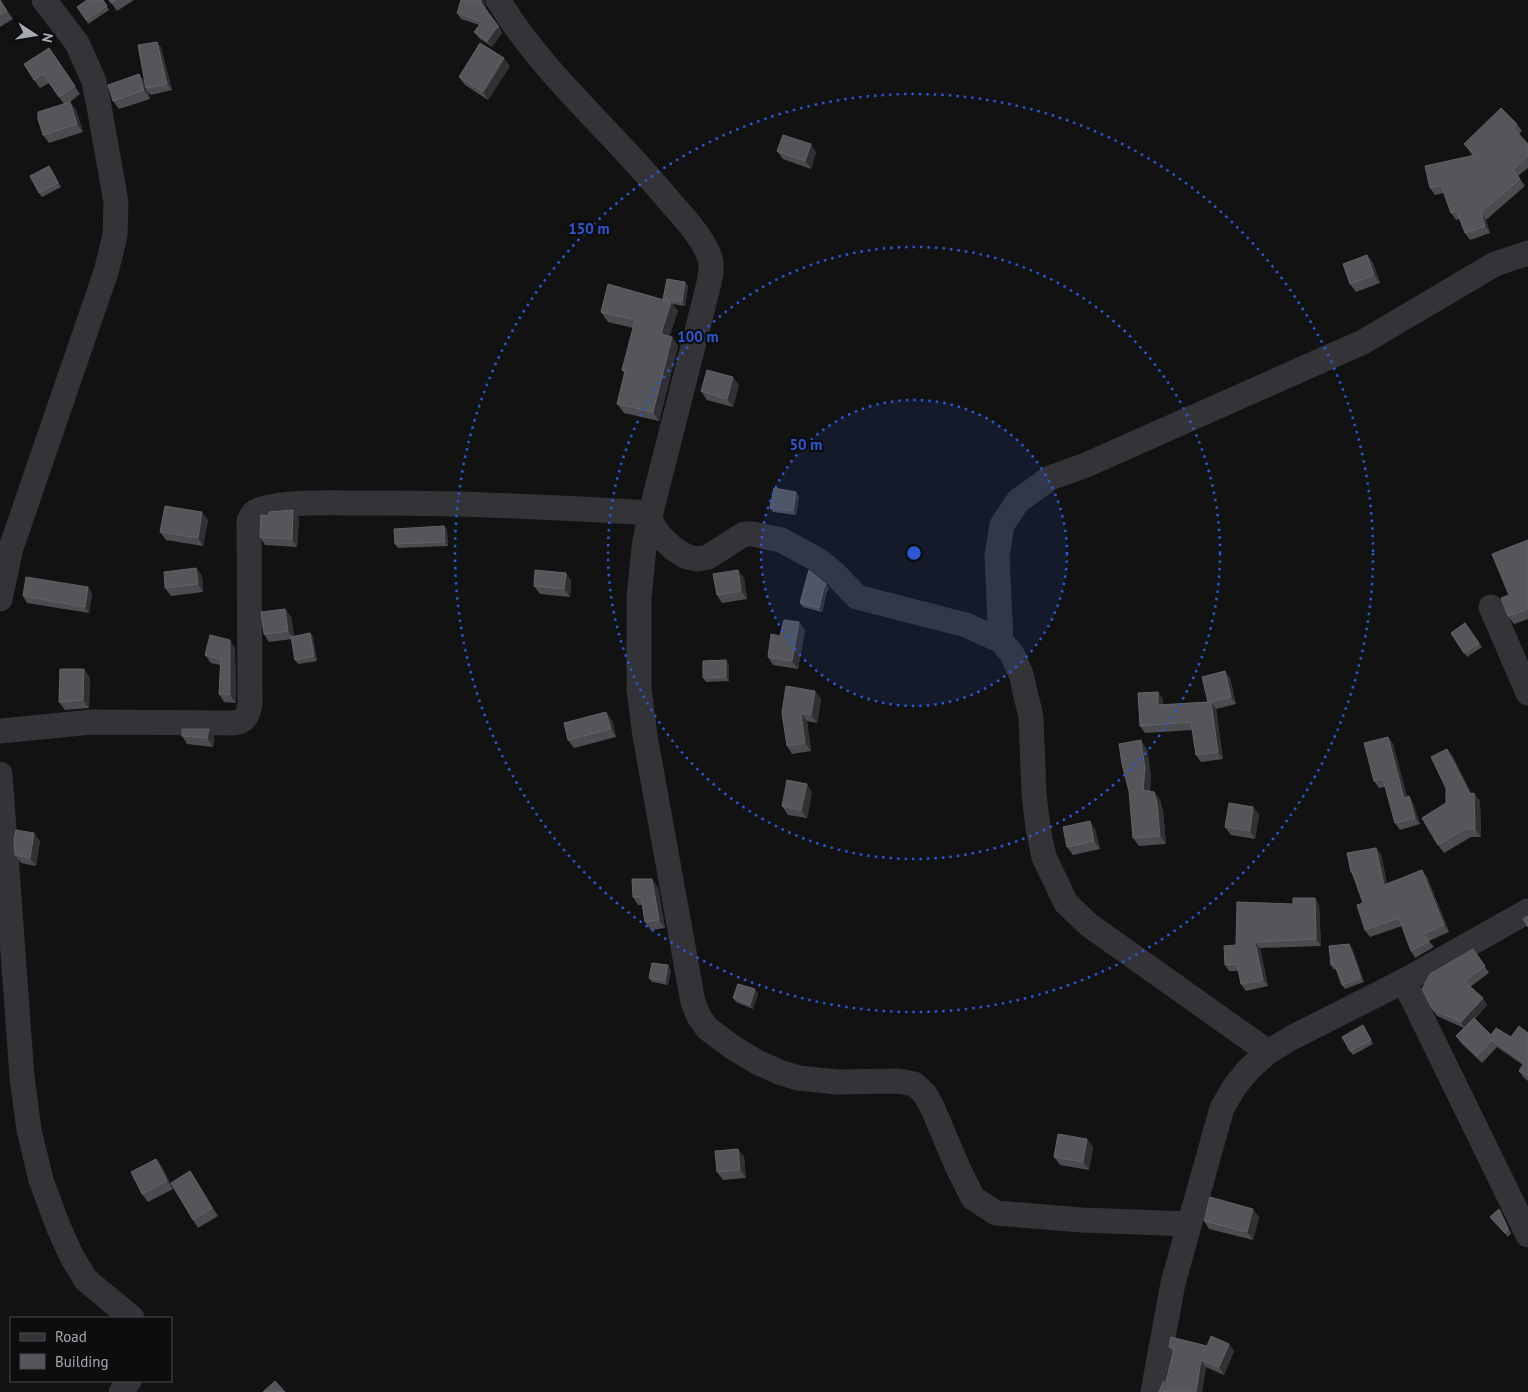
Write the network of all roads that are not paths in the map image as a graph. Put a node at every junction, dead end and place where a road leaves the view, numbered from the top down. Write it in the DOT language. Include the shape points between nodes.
graph roads {
  1 [pos="44,0"];
  2 [pos="498,0"];
  3 [pos="1528,253"];
  4 [pos="650,517"];
  5 [pos="0,600"];
  6 [pos="1490,607"];
  7 [pos="1001,641"];
  8 [pos="1528,693"];
  9 [pos="0,731"];
  10 [pos="0,774"];
  11 [pos="1528,910"];
  12 [pos="1404,981"];
  13 [pos="1268,1052"];
  14 [pos="1189,1224"];
  15 [pos="1528,1235"];
  16 [pos="131,1317"];
  17 [pos="128,1382"];
  18 [pos="120,1392"];
  19 [pos="1153,1392"];
  1 -- 5 [label="street" via="77,43 94,81 114,187 115,235 106,272 11,548"];
  2 -- 4 [label="street" via="561,84 641,167 700,238 710,260 711,274"];
  3 -- 7 [label="street" via="1496,264 1363,342 1050,478 1018,501 1002,525 997,556"];
  4 -- 7 [label="street" via="661,537 687,557 708,557 744,534 781,540 818,560 856,597 966,625"];
  4 -- 9 [label="street" via="423,502 307,504 260,509 249,521 250,704 245,719 232,723 92,722"];
  4 -- 14 [label="street" via="639,598 639,689 693,1002 707,1028 757,1062 798,1078 914,1084 933,1109 973,1198 996,1213"];
  6 -- 8 [label="street"];
  7 -- 13 [label="street" via="1012,654 1021,674 1031,717 1038,828 1044,857 1066,903 1089,925"];
  10 -- 16 [label="street" via="22,1077 40,1180 58,1226 86,1280"];
  11 -- 12 [label="street"];
  12 -- 13 [label="street"];
  12 -- 15 [label="street"];
  13 -- 14 [label="street" via="1244,1075 1222,1108"];
  14 -- 19 [label="street" via="1173,1284"];
  17 -- 18 [label="street"];
}
